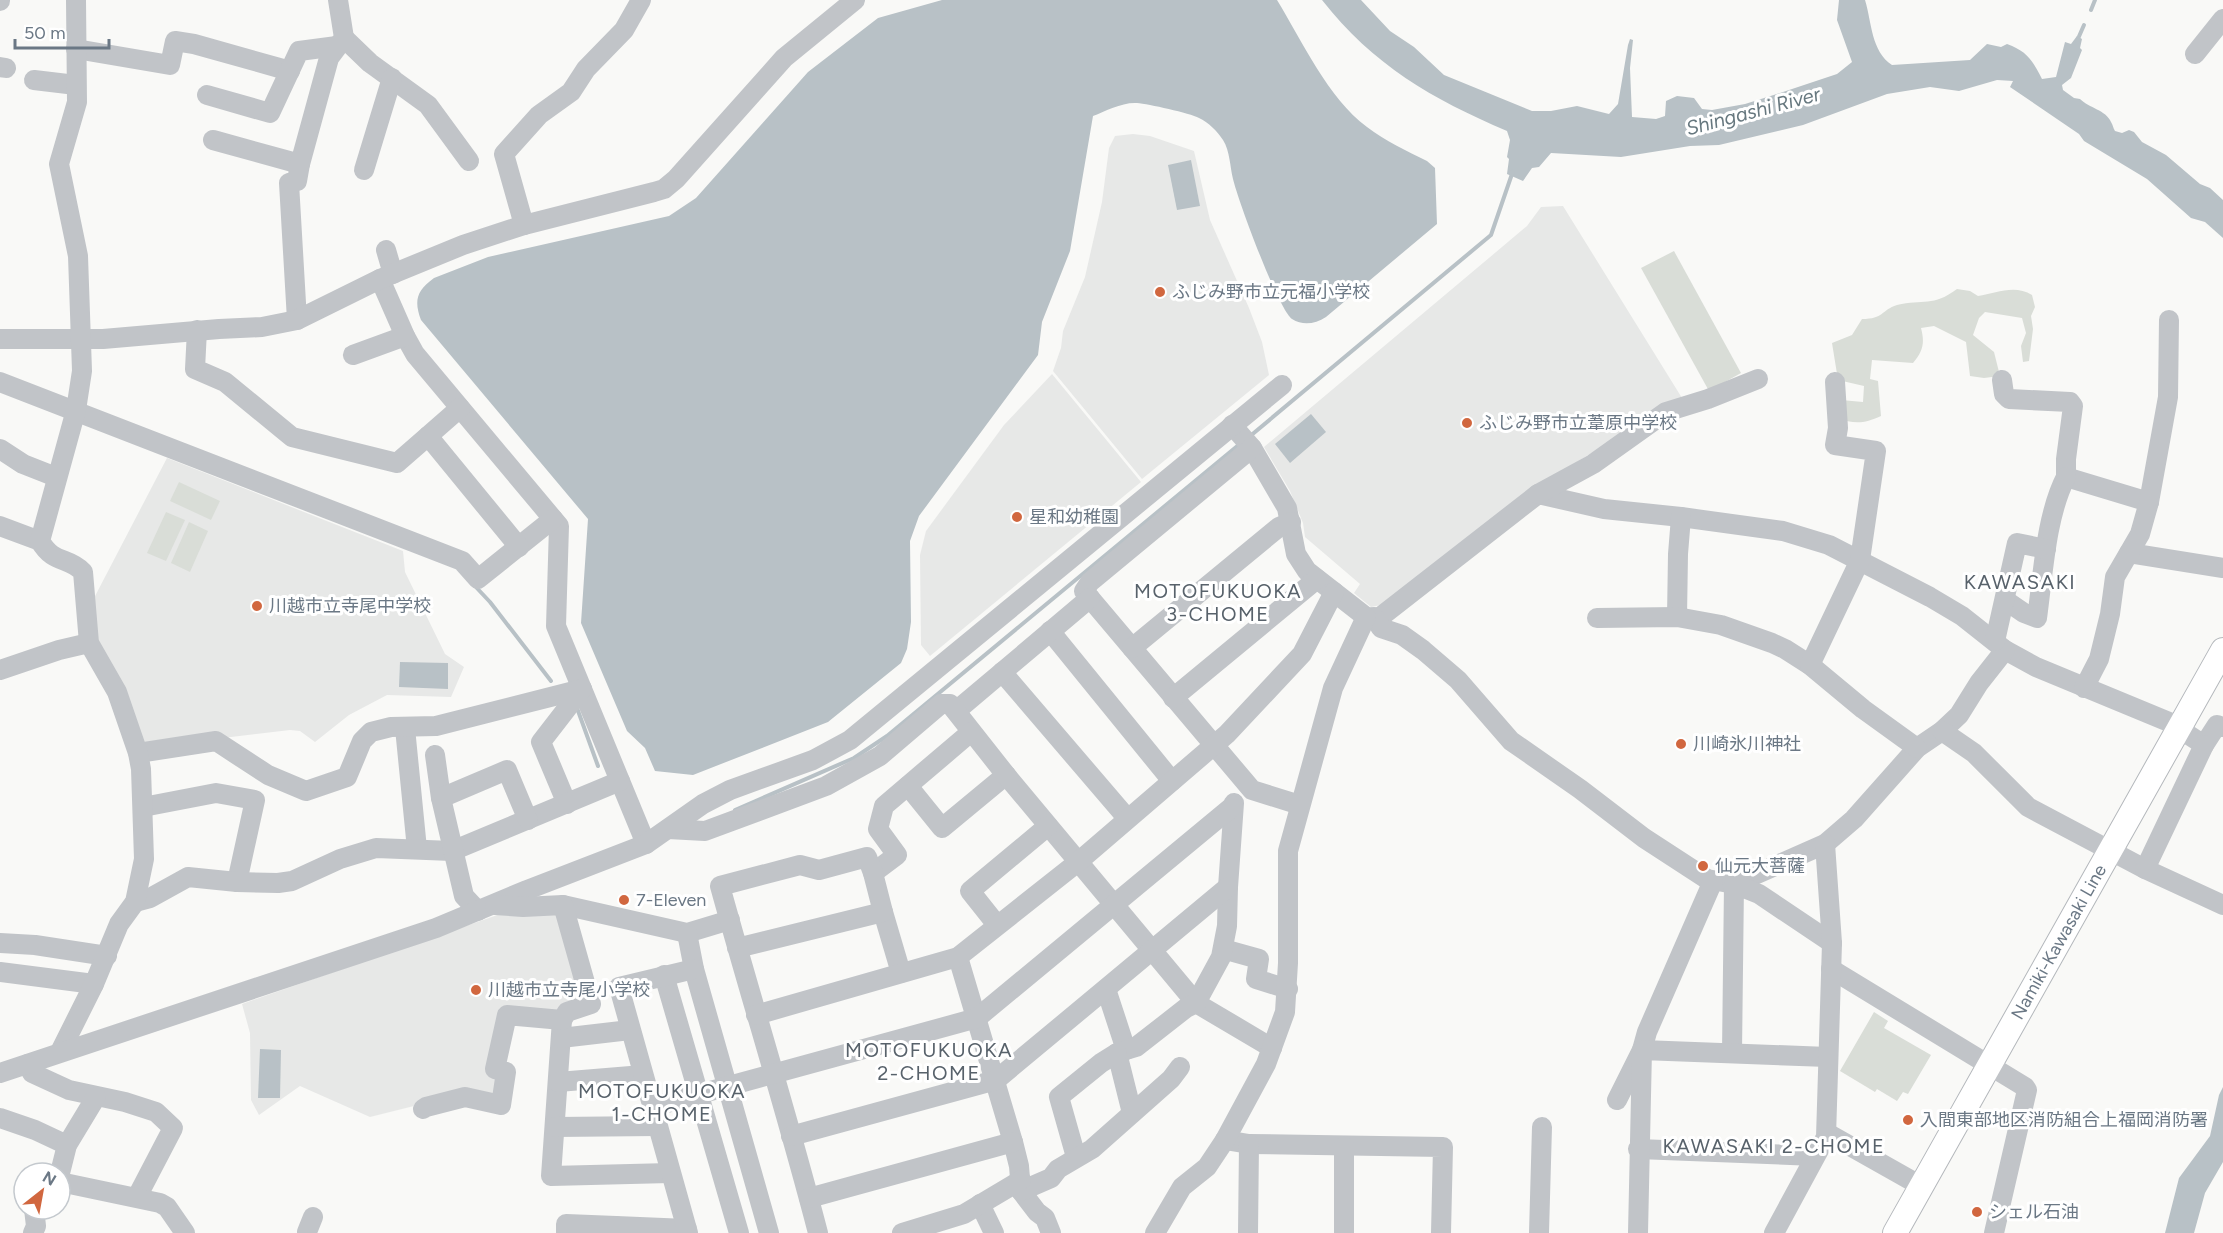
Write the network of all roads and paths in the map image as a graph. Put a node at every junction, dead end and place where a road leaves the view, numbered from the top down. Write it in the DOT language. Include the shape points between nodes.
graph roads {
  1 [pos="76,0"];
  2 [pos="338,0"];
  3 [pos="641,0"];
  4 [pos="855,0"];
  5 [pos="2223,19"];
  6 [pos="341,42"];
  7 [pos="76,49"];
  8 [pos="2195,54"];
  9 [pos="290,71"];
  10 [pos="392,78"];
  11 [pos="34,80"];
  12 [pos="76,85"];
  13 [pos="207,95"];
  14 [pos="213,140"];
  15 [pos="469,161"];
  16 [pos="300,164"];
  17 [pos="363,170"];
  18 [pos="524,225"];
  19 [pos="386,250"];
  20 [pos="387,276"];
  21 [pos="297,320"];
  22 [pos="2169,320"];
  23 [pos="196,330"];
  24 [pos="405,336"];
  25 [pos="0,339"];
  26 [pos="82,339"];
  27 [pos="353,354"];
  28 [pos="1758,379"];
  29 [pos="2002,380"];
  30 [pos="0,382"];
  31 [pos="1835,382"];
  32 [pos="1282,385"];
  33 [pos="460,408"];
  34 [pos="76,410"];
  35 [pos="1232,425"];
  36 [pos="428,436"];
  37 [pos="1252,448"];
  38 [pos="0,449"];
  39 [pos="56,477"];
  40 [pos="2066,477"];
  41 [pos="1538,494"];
  42 [pos="2149,502"];
  43 [pos="1681,516"];
  44 [pos="553,519"];
  45 [pos="1291,522"];
  46 [pos="0,526"];
  47 [pos="40,541"];
  48 [pos="519,547"];
  49 [pos="2046,549"];
  50 [pos="2129,553"];
  51 [pos="1860,560"];
  52 [pos="2223,568"];
  53 [pos="1317,579"];
  54 [pos="1334,592"];
  55 [pos="1090,598"];
  56 [pos="2005,600"];
  57 [pos="1370,617"];
  58 [pos="1677,617"];
  59 [pos="1597,618"];
  60 [pos="1050,631"];
  61 [pos="89,643"];
  62 [pos="2000,646"];
  63 [pos="1132,648"];
  64 [pos="2223,650"];
  65 [pos="1810,665"];
  66 [pos="0,670"];
  67 [pos="1002,672"];
  68 [pos="2084,688"];
  69 [pos="582,689"];
  70 [pos="1173,698"];
  71 [pos="956,711"];
  72 [pos="2223,727"];
  73 [pos="405,728"];
  74 [pos="2179,729"];
  75 [pos="1942,731"];
  76 [pos="971,732"];
  77 [pos="2204,745"];
  78 [pos="1215,746"];
  79 [pos="1917,748"];
  80 [pos="138,753"];
  81 [pos="435,755"];
  82 [pos="1006,775"];
  83 [pos="1172,781"];
  84 [pos="620,782"];
  85 [pos="1244,782"];
  86 [pos="908,786"];
  87 [pos="441,798"];
  88 [pos="567,804"];
  89 [pos="1300,805"];
  90 [pos="1233,806"];
  91 [pos="143,807"];
  92 [pos="1127,819"];
  93 [pos="528,820"];
  94 [pos="1048,826"];
  95 [pos="668,829"];
  96 [pos="646,844"];
  97 [pos="1825,844"];
  98 [pos="417,849"];
  99 [pos="452,851"];
  100 [pos="2110,851"];
  101 [pos="1078,862"];
  102 [pos="2145,869"];
  103 [pos="873,873"];
  104 [pos="1713,881"];
  105 [pos="237,882"];
  106 [pos="1734,884"];
  107 [pos="1228,887"];
  108 [pos="135,902"];
  109 [pos="2223,904"];
  110 [pos="563,905"];
  111 [pos="1115,906"];
  112 [pos="485,908"];
  113 [pos="883,912"];
  114 [pos="730,920"];
  115 [pos="997,925"];
  116 [pos="687,933"];
  117 [pos="0,943"];
  118 [pos="1832,943"];
  119 [pos="738,948"];
  120 [pos="1223,949"];
  121 [pos="1152,952"];
  122 [pos="107,956"];
  123 [pos="958,957"];
  124 [pos="694,969"];
  125 [pos="1831,969"];
  126 [pos="0,972"];
  127 [pos="901,973"];
  128 [pos="664,975"];
  129 [pos="94,984"];
  130 [pos="1106,989"];
  131 [pos="1288,989"];
  132 [pos="1196,1004"];
  133 [pos="756,1015"];
  134 [pos="977,1018"];
  135 [pos="562,1029"];
  136 [pos="630,1030"];
  137 [pos="1272,1048"];
  138 [pos="1642,1050"];
  139 [pos="60,1052"];
  140 [pos="1122,1052"];
  141 [pos="1732,1053"];
  142 [pos="1828,1057"];
  143 [pos="28,1064"];
  144 [pos="1989,1065"];
  145 [pos="1180,1067"];
  146 [pos="0,1073"];
  147 [pos="773,1073"];
  148 [pos="643,1075"];
  149 [pos="996,1080"];
  150 [pos="558,1082"];
  151 [pos="728,1085"];
  152 [pos="698,1093"];
  153 [pos="96,1097"];
  154 [pos="1617,1100"];
  155 [pos="652,1107"];
  156 [pos="423,1109"];
  157 [pos="1132,1113"];
  158 [pos="0,1118"];
  159 [pos="657,1126"];
  160 [pos="555,1127"];
  161 [pos="1542,1127"];
  162 [pos="1827,1133"];
  163 [pos="791,1136"];
  164 [pos="1226,1140"];
  165 [pos="1013,1142"];
  166 [pos="1249,1144"];
  167 [pos="67,1145"];
  168 [pos="1344,1146"];
  169 [pos="1638,1149"];
  170 [pos="1815,1156"];
  171 [pos="1076,1157"];
  172 [pos="63,1161"];
  173 [pos="670,1173"];
  174 [pos="72,1184"];
  175 [pos="1021,1186"];
  176 [pos="1921,1186"];
  177 [pos="137,1197"];
  178 [pos="809,1198"];
  179 [pos="980,1204"];
  180 [pos="616,1230"];
  181 [pos="678,1231"];
  182 [pos="185,1233"];
  183 [pos="566,1233"];
  184 [pos="739,1233"];
  185 [pos="769,1233"];
  186 [pos="818,1233"];
  187 [pos="902,1233"];
  188 [pos="994,1233"];
  189 [pos="1051,1233"];
  190 [pos="1155,1233"];
  191 [pos="1248,1233"];
  192 [pos="1344,1233"];
  193 [pos="1441,1233"];
  194 [pos="1539,1233"];
  195 [pos="1638,1233"];
  196 [pos="1774,1233"];
  197 [pos="1895,1233"];
  198 [pos="1994,1233"];
  1 -- 7 [label="street"];
  2 -- 6 [label="street"];
  3 -- 18 [label="street" via="624,30 586,69 571,92 539,115 504,154"];
  4 -- 18 [label="street" via="784,58 664,189"];
  5 -- 8 [label="street"];
  6 -- 9 [label="street" via="299,51"];
  6 -- 10 [label="street"];
  6 -- 16 [label="street" via="329,58"];
  7 -- 9 [label="street" via="170,65 175,41"];
  7 -- 12 [label="street"];
  9 -- 13 [label="street" via="270,113"];
  10 -- 15 [label="street" via="428,105"];
  10 -- 17 [label="street"];
  11 -- 12 [label="street"];
  12 -- 26 [label="street" via="76,102 59,164 78,256"];
  14 -- 16 [label="street"];
  16 -- 21 [label="street" via="297,181 289,183"];
  18 -- 20 [label="street"];
  19 -- 20 [label="street"];
  20 -- 21 [label="street"];
  20 -- 24 [label="street"];
  21 -- 23 [label="street" via="262,327"];
  22 -- 42 [label="street" via="2168,397"];
  23 -- 26 [label="street"];
  23 -- 36 [label="street" via="195,369 225,382 292,437 397,463"];
  24 -- 27 [label="street"];
  24 -- 33 [label="street" via="427,370"];
  25 -- 26 [label="street"];
  26 -- 34 [label="street"];
  28 -- 41 [label="street" via="1666,412 1593,464"];
  29 -- 40 [label="street" via="2009,399 2073,405"];
  30 -- 34 [label="street"];
  31 -- 51 [label="street" via="1835,445 1876,451"];
  32 -- 35 [label="street"];
  33 -- 36 [label="street"];
  33 -- 44 [label="street"];
  34 -- 39 [label="street"];
  34 -- 48 [label="street" via="462,561 478,579"];
  35 -- 37 [label="street"];
  35 -- 95 [label="street" via="850,740 813,760 730,790"];
  36 -- 48 [label="street"];
  37 -- 45 [label="street"];
  37 -- 55 [label="street" via="1090,582 1084,591"];
  38 -- 39 [label="street" via="23,464"];
  39 -- 47 [label="street"];
  40 -- 42 [label="street"];
  40 -- 49 [label="street" via="2058,492"];
  41 -- 43 [label="street" via="1604,509"];
  41 -- 57 [label="street" via="1379,618"];
  42 -- 50 [label="street" via="2140,534"];
  43 -- 51 [label="street" via="1782,531 1829,544"];
  43 -- 58 [label="street"];
  44 -- 48 [label="street"];
  44 -- 69 [label="street" via="559,526 556,626"];
  45 -- 53 [label="street" via="1296,554"];
  45 -- 63 [label="street" via="1279,527"];
  46 -- 47 [label="street"];
  47 -- 61 [label="street" via="46,552 83,572"];
  49 -- 56 [label="street" via="2017,543"];
  49 -- 56 [label="street" via="2037,618"];
  50 -- 52 [label="street"];
  50 -- 68 [label="street" via="2115,577 2099,659"];
  51 -- 62 [label="street" via="1954,612"];
  51 -- 65 [label="street"];
  53 -- 54 [label="street"];
  53 -- 70 [label="street"];
  54 -- 57 [label="street"];
  54 -- 78 [label="street" via="1302,654"];
  55 -- 60 [label="street"];
  55 -- 63 [label="street"];
  56 -- 62 [label="street"];
  57 -- 89 [label="street" via="1333,688"];
  57 -- 104 [label="street" via="1381,628 1402,635 1423,650 1458,680 1511,741 1644,838"];
  58 -- 59 [label="street"];
  58 -- 65 [label="street" via="1720,625 1772,643"];
  60 -- 67 [label="street"];
  60 -- 83 [label="street"];
  61 -- 66 [label="street"];
  61 -- 80 [label="street" via="117,692"];
  62 -- 68 [label="street"];
  62 -- 75 [label="street" via="1959,715"];
  63 -- 70 [label="street"];
  64 -- 74 [label="main road, Namiki-Kawasaki Line"];
  65 -- 79 [label="street"];
  67 -- 71 [label="street"];
  67 -- 92 [label="street"];
  68 -- 74 [label="street"];
  69 -- 73 [label="street" via="436,726"];
  69 -- 84 [label="street"];
  69 -- 88 [label="street" via="541,742"];
  70 -- 78 [label="street"];
  71 -- 76 [label="street"];
  71 -- 95 [label="street" via="950,704 942,704 880,756 826,786 705,831"];
  72 -- 77 [label="street" via="2217,725"];
  73 -- 80 [label="street" via="371,732 362,741 347,777 306,791 268,775 216,741"];
  73 -- 98 [label="street"];
  74 -- 77 [label="street"];
  74 -- 100 [label="main road, Namiki-Kawasaki Line"];
  75 -- 79 [label="street"];
  75 -- 100 [label="street" via="1974,753 2028,807"];
  76 -- 82 [label="street"];
  76 -- 86 [label="street"];
  77 -- 102 [label="street"];
  78 -- 83 [label="street"];
  78 -- 85 [label="street"];
  79 -- 97 [label="street" via="1854,819"];
  80 -- 91 [label="street"];
  81 -- 87 [label="street"];
  82 -- 86 [label="street" via="942,828"];
  82 -- 94 [label="street"];
  83 -- 92 [label="street"];
  84 -- 88 [label="street"];
  84 -- 96 [label="street"];
  85 -- 89 [label="street" via="1252,790"];
  85 -- 90 [label="street"];
  86 -- 103 [label="street" via="884,806 878,829 902,861"];
  87 -- 93 [label="street" via="507,771"];
  87 -- 99 [label="street"];
  88 -- 93 [label="street"];
  89 -- 131 [label="street" via="1288,851"];
  90 -- 107 [label="street"];
  90 -- 111 [label="street"];
  91 -- 105 [label="street" via="216,793 255,800"];
  91 -- 108 [label="street" via="144,859"];
  92 -- 101 [label="street"];
  93 -- 99 [label="street"];
  94 -- 101 [label="street"];
  94 -- 115 [label="street" via="970,891"];
  95 -- 96 [label="street"];
  96 -- 112 [label="street"];
  97 -- 106 [label="street"];
  97 -- 118 [label="street"];
  98 -- 99 [label="street"];
  98 -- 105 [label="street" via="376,848 292,881"];
  99 -- 112 [label="street" via="464,896"];
  100 -- 102 [label="street"];
  100 -- 144 [label="main road, Namiki-Kawasaki Line"];
  101 -- 111 [label="street"];
  101 -- 115 [label="street"];
  102 -- 109 [label="street"];
  103 -- 113 [label="street"];
  103 -- 114 [label="street" via="867,857 819,870 800,865 720,886"];
  104 -- 106 [label="street"];
  104 -- 138 [label="street"];
  105 -- 108 [label="street" via="188,878"];
  106 -- 118 [label="street" via="1759,894"];
  106 -- 141 [label="street"];
  107 -- 120 [label="street"];
  107 -- 121 [label="street"];
  108 -- 122 [label="street" via="119,924"];
  110 -- 112 [label="street"];
  110 -- 116 [label="street"];
  110 -- 135 [label="street" via="591,1004 567,1012"];
  111 -- 121 [label="street"];
  111 -- 134 [label="street"];
  112 -- 139 [label="street" via="436,928"];
  113 -- 119 [label="street"];
  113 -- 127 [label="street"];
  114 -- 116 [label="street"];
  114 -- 119 [label="street"];
  115 -- 123 [label="street"];
  116 -- 124 [label="street"];
  117 -- 122 [label="street"];
  118 -- 125 [label="street"];
  119 -- 133 [label="street"];
  120 -- 131 [label="street" via="1259,959 1256,979"];
  120 -- 132 [label="street"];
  121 -- 130 [label="street"];
  121 -- 132 [label="street"];
  122 -- 129 [label="street"];
  123 -- 127 [label="street"];
  123 -- 134 [label="street"];
  124 -- 128 [label="street"];
  124 -- 151 [label="street"];
  125 -- 142 [label="street"];
  125 -- 144 [label="street"];
  126 -- 129 [label="street"];
  127 -- 133 [label="street"];
  128 -- 136 [label="street" via="618,987"];
  128 -- 152 [label="street"];
  129 -- 139 [label="street"];
  130 -- 140 [label="street"];
  130 -- 149 [label="street"];
  131 -- 137 [label="street" via="1285,1012"];
  132 -- 137 [label="street"];
  132 -- 140 [label="street" via="1136,1047"];
  133 -- 147 [label="street"];
  134 -- 147 [label="street"];
  134 -- 149 [label="street"];
  135 -- 136 [label="street"];
  135 -- 150 [label="street"];
  135 -- 156 [label="street" via="507,1015 495,1069 506,1072 501,1105 459,1098"];
  136 -- 148 [label="street"];
  137 -- 164 [label="street"];
  138 -- 141 [label="street"];
  138 -- 154 [label="street"];
  138 -- 169 [label="street"];
  139 -- 143 [label="street"];
  140 -- 157 [label="street"];
  140 -- 171 [label="street" via="1101,1063 1059,1097"];
  141 -- 142 [label="street"];
  142 -- 162 [label="street"];
  143 -- 146 [label="street"];
  143 -- 153 [label="street" via="41,1077"];
  144 -- 176 [label="main road, Namiki-Kawasaki Line"];
  144 -- 198 [label="street" via="2025,1087 2027,1094"];
  145 -- 157 [label="street"];
  147 -- 151 [label="street"];
  147 -- 163 [label="street"];
  148 -- 150 [label="street"];
  148 -- 155 [label="street"];
  149 -- 163 [label="street"];
  149 -- 165 [label="street"];
  150 -- 160 [label="street"];
  151 -- 152 [label="street"];
  151 -- 185 [label="street"];
  152 -- 155 [label="street"];
  152 -- 184 [label="street"];
  153 -- 167 [label="street"];
  153 -- 177 [label="street" via="156,1112 173,1128"];
  155 -- 159 [label="street"];
  157 -- 171 [label="street" via="1092,1149"];
  158 -- 167 [label="street"];
  159 -- 160 [label="street"];
  159 -- 173 [label="street"];
  160 -- 173 [label="street" via="551,1176"];
  161 -- 194 [label="street"];
  162 -- 170 [label="street"];
  162 -- 176 [label="street"];
  163 -- 178 [label="street"];
  164 -- 166 [label="street"];
  164 -- 190 [label="street" via="1207,1167 1182,1187"];
  165 -- 175 [label="street"];
  165 -- 178 [label="street"];
  166 -- 168 [label="street"];
  166 -- 191 [label="street"];
  167 -- 172 [label="street"];
  168 -- 192 [label="street"];
  168 -- 193 [label="street" via="1443,1147"];
  169 -- 170 [label="street"];
  169 -- 195 [label="street"];
  170 -- 196 [label="street"];
  171 -- 175 [label="street" via="1051,1178"];
  173 -- 181 [label="street"];
  174 -- 177 [label="street"];
  175 -- 179 [label="street"];
  175 -- 189 [label="street" via="1045,1218"];
  176 -- 197 [label="main road, Namiki-Kawasaki Line"];
  177 -- 182 [label="street" via="167,1207"];
  178 -- 186 [label="street"];
  179 -- 187 [label="street" via="964,1214"];
  179 -- 188 [label="street"];
  180 -- 181 [label="street"];
  180 -- 183 [label="street" via="566,1224"];
}
